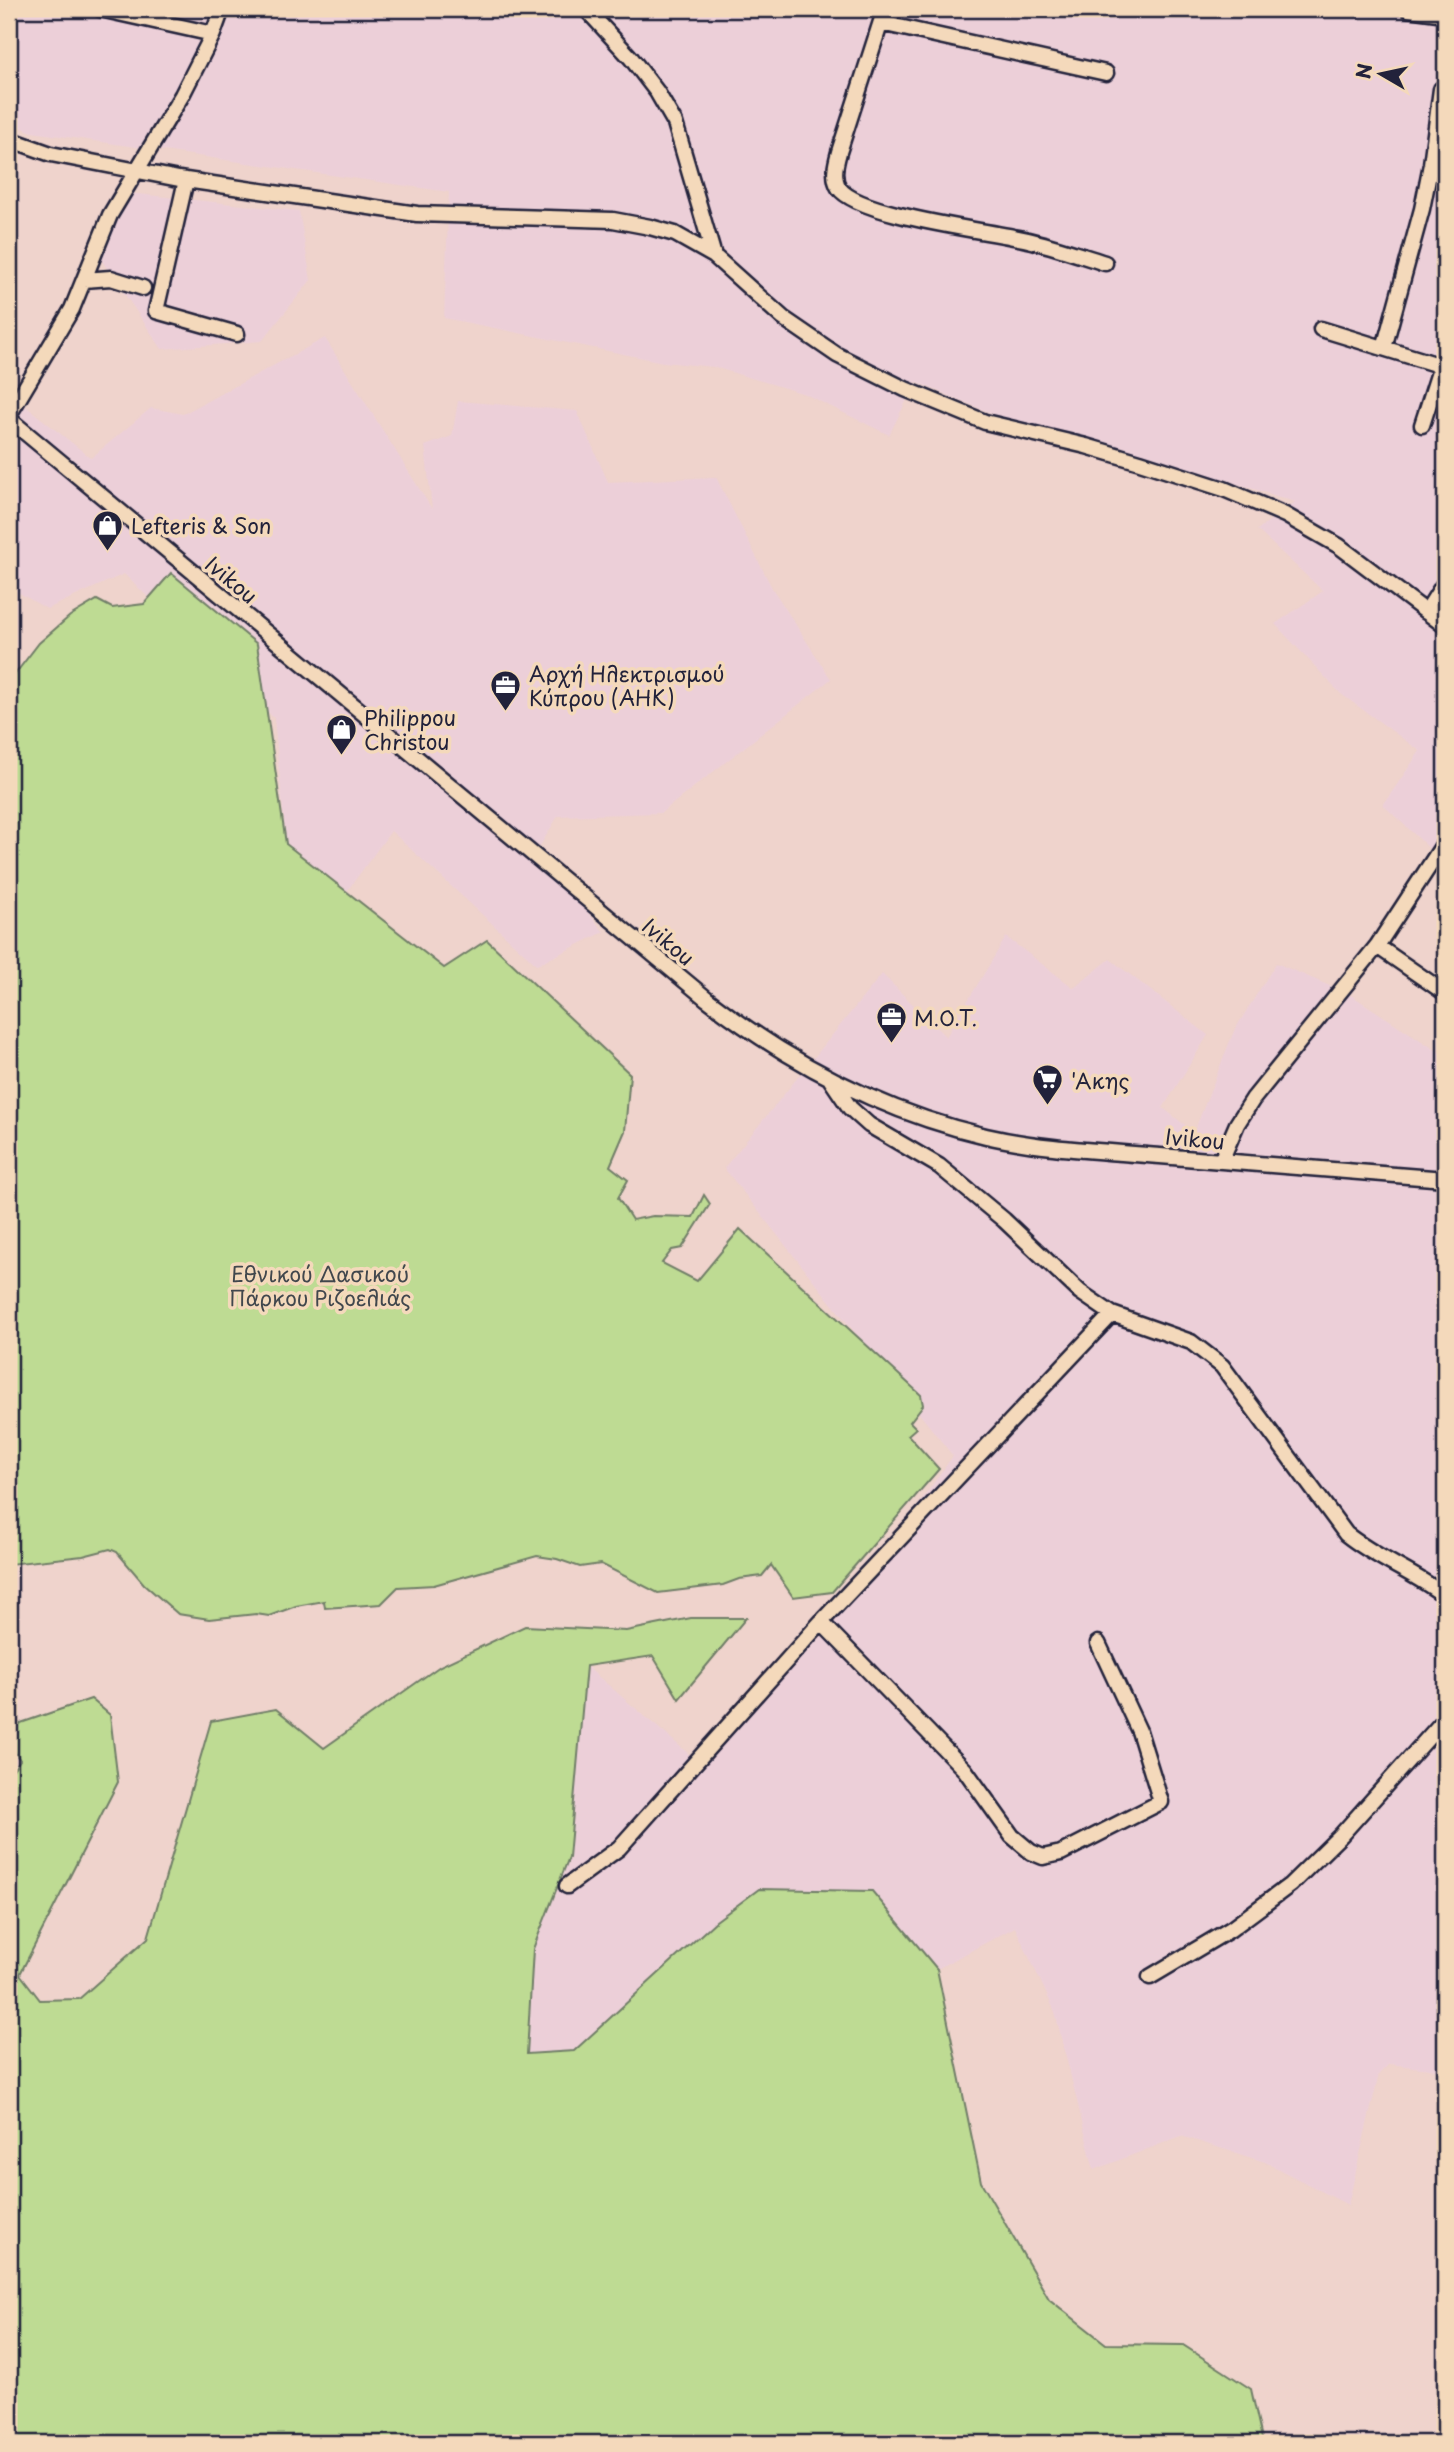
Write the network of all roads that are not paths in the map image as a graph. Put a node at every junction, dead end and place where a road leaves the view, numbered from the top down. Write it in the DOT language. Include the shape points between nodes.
graph roads {
  1 [pos="100,9"];
  2 [pos="222,9"];
  3 [pos="586,9"];
  4 [pos="1408,9"];
  5 [pos="1445,14"];
  6 [pos="883,16"];
  7 [pos="213,34"];
  8 [pos="1106,73"];
  9 [pos="1441,89"];
  10 [pos="9,139"];
  11 [pos="136,171"];
  12 [pos="186,180"];
  13 [pos="714,256"];
  14 [pos="1105,263"];
  15 [pos="84,280"];
  16 [pos="143,288"];
  17 [pos="1321,329"];
  18 [pos="237,334"];
  19 [pos="1384,348"];
  20 [pos="1443,367"];
  21 [pos="9,417"];
  22 [pos="1422,425"];
  23 [pos="1445,582"];
  24 [pos="1426,612"];
  25 [pos="1445,626"];
  26 [pos="1445,842"];
  27 [pos="1377,946"];
  28 [pos="1445,993"];
  29 [pos="831,1080"];
  30 [pos="1221,1161"];
  31 [pos="1445,1179"];
  32 [pos="1112,1314"];
  33 [pos="1445,1596"];
  34 [pos="821,1622"];
  35 [pos="1098,1643"];
  36 [pos="1445,1719"];
  37 [pos="568,1886"];
  38 [pos="1150,1978"];
  1 -- 7 [label="street"];
  2 -- 7 [label="street"];
  3 -- 13 [label="street" via="631,58 675,123"];
  4 -- 5 [label="street"];
  6 -- 8 [label="street"];
  6 -- 14 [label="street" via="839,152 835,173 840,188 875,208 1030,240"];
  7 -- 11 [label="street"];
  9 -- 19 [label="street" via="1422,209"];
  10 -- 11 [label="street" via="51,155"];
  11 -- 12 [label="street"];
  11 -- 15 [label="street" via="110,215"];
  12 -- 13 [label="street" via="417,214 613,220 675,234"];
  12 -- 18 [label="street" via="156,311"];
  13 -- 24 [label="street" via="783,318 837,355 985,422 1129,459 1224,489 1285,515 1339,546"];
  15 -- 16 [label="street" via="111,278"];
  15 -- 21 [label="street"];
  17 -- 19 [label="street"];
  19 -- 20 [label="street"];
  20 -- 22 [label="street"];
  21 -- 29 [label="street, Ivikou" via="707,999"];
  23 -- 24 [label="street"];
  24 -- 25 [label="street"];
  26 -- 27 [label="street"];
  27 -- 28 [label="street"];
  27 -- 30 [label="street" via="1252,1099"];
  29 -- 30 [label="street, Ivikou" via="936,1122 994,1138"];
  29 -- 32 [label="street" via="850,1108 869,1125 939,1166 1080,1292"];
  30 -- 31 [label="street, Ivikou"];
  32 -- 33 [label="street" via="1191,1342 1222,1366 1346,1534"];
  32 -- 34 [label="street"];
  34 -- 35 [label="street" via="965,1770 1012,1836 1043,1857 1061,1853 1161,1802 1139,1731"];
  34 -- 37 [label="street" via="619,1848"];
  36 -- 38 [label="street" via="1290,1885 1231,1929"];
}
